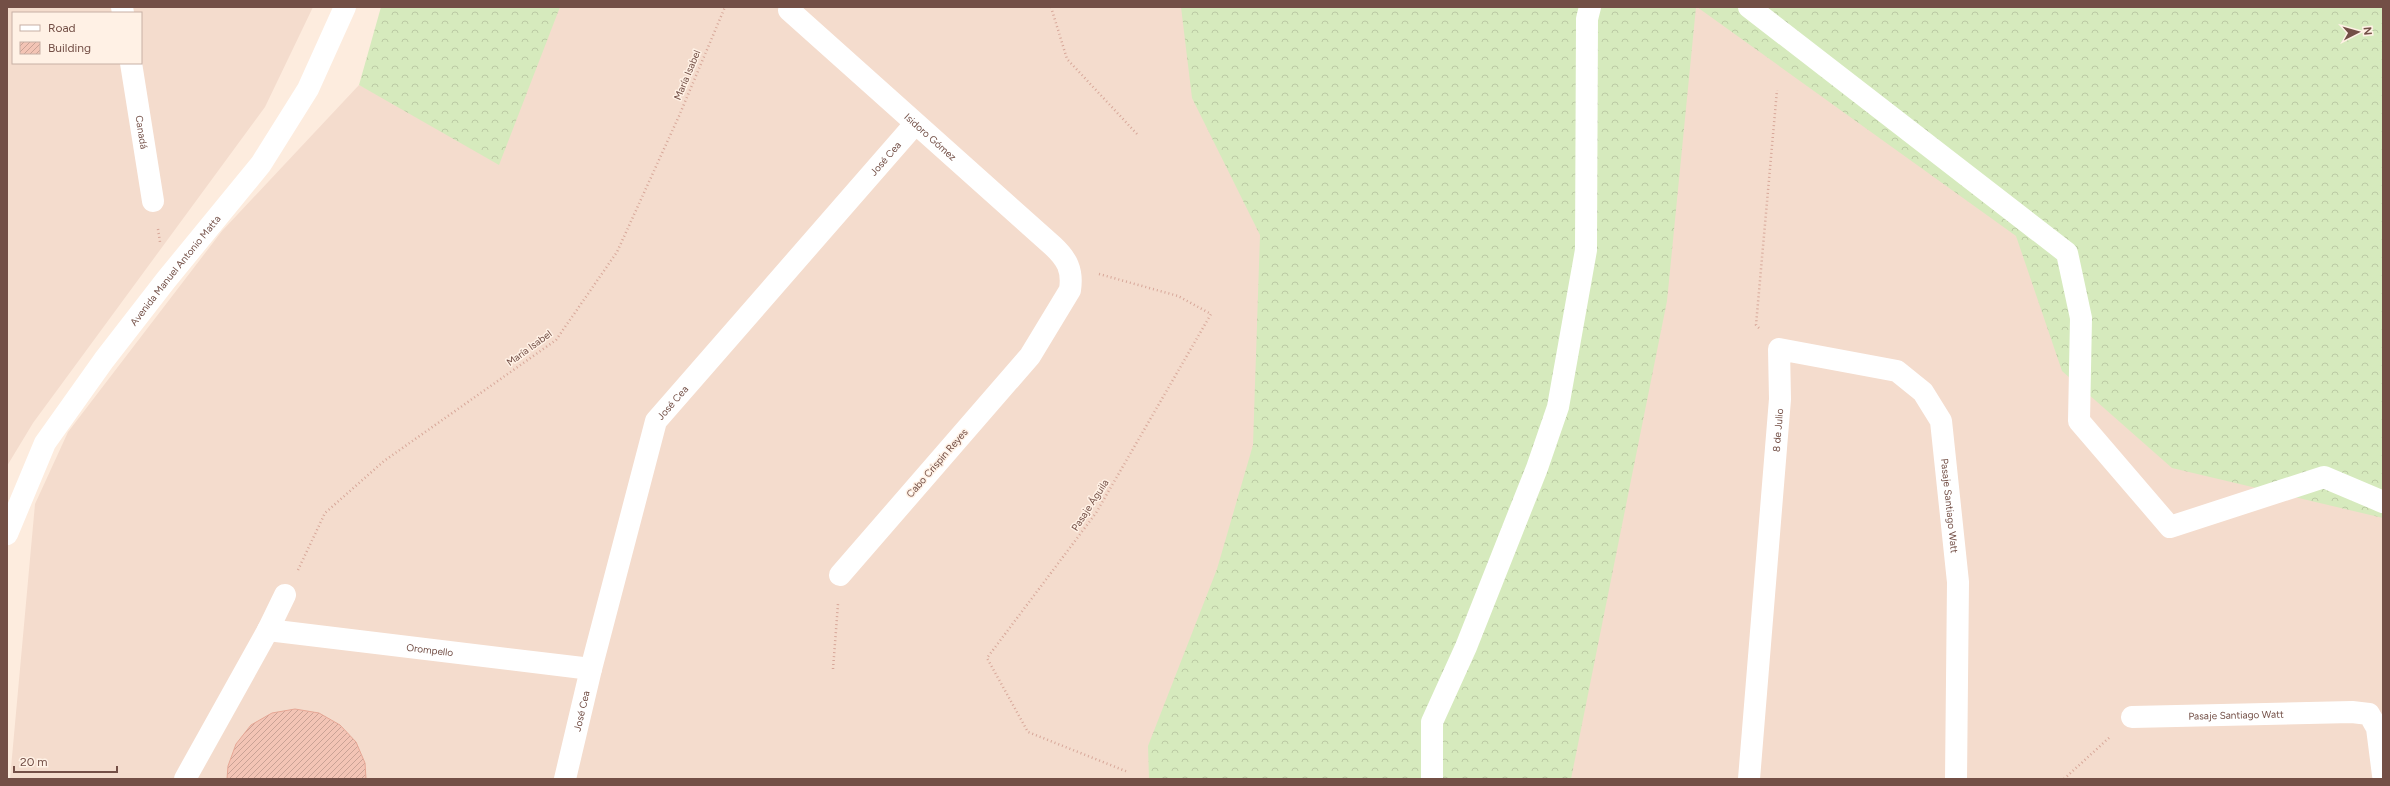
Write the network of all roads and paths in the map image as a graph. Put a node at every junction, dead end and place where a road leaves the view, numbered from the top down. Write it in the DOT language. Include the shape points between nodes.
graph roads {
  1 [pos="344,7"];
  2 [pos="725,7"];
  3 [pos="1051,7"];
  4 [pos="1590,7"];
  5 [pos="1749,7"];
  6 [pos="789,10"];
  7 [pos="131,64"];
  8 [pos="1777,90"];
  9 [pos="915,124"];
  10 [pos="1137,134"];
  11 [pos="153,201"];
  12 [pos="1069,266"];
  13 [pos="1779,349"];
  14 [pos="2383,502"];
  15 [pos="7,534"];
  16 [pos="840,575"];
  17 [pos="285,595"];
  18 [pos="268,630"];
  19 [pos="591,669"];
  20 [pos="833,669"];
  21 [pos="2132,717"];
  22 [pos="1128,772"];
  23 [pos="2383,775"];
  24 [pos="185,779"];
  25 [pos="565,779"];
  26 [pos="1432,779"];
  27 [pos="1749,779"];
  28 [pos="1956,779"];
  29 [pos="2064,779"];
  1 -- 15 [label="street, Avenida Manuel Antonio Matta" via="308,90 261,164 156,292 45,443"];
  2 -- 17 [label="path, María Isabel" via="617,252 556,340 384,461 325,513"];
  3 -- 10 [label="path" via="1067,59"];
  4 -- 26 [label="street" via="1587,19 1586,250 1558,407 1537,468 1432,722"];
  5 -- 14 [label="street" via="2067,253 2081,318 2078,421 2170,527 2324,476"];
  6 -- 9 [label="street, Isidoro Gómez"];
  7 -- 11 [label="street, Canadá"];
  8 -- 13 [label="path" via="1756,325"];
  9 -- 12 [label="street, Isidoro Gómez" via="1064,256"];
  9 -- 19 [label="street, José Cea" via="656,421"];
  12 -- 16 [label="street, Cabo Crispin Reyes" via="1072,277 1070,290 1030,356"];
  12 -- 22 [label="path, Pasaje Águila" via="1178,296 1211,314 1096,513 987,658 1028,732"];
  13 -- 27 [label="street, 8 de Julio" via="1780,399"];
  13 -- 28 [label="street, Pasaje Santiago Watt" via="1898,371 1923,392 1941,421 1958,582"];
  16 -- 20 [label="path"];
  17 -- 18 [label="street"];
  18 -- 19 [label="street, Orompello"];
  18 -- 24 [label="street"];
  19 -- 25 [label="street, José Cea"];
  21 -- 23 [label="street, Pasaje Santiago Watt" via="2352,712 2369,714 2377,728"];
  21 -- 29 [label="path"];
}
